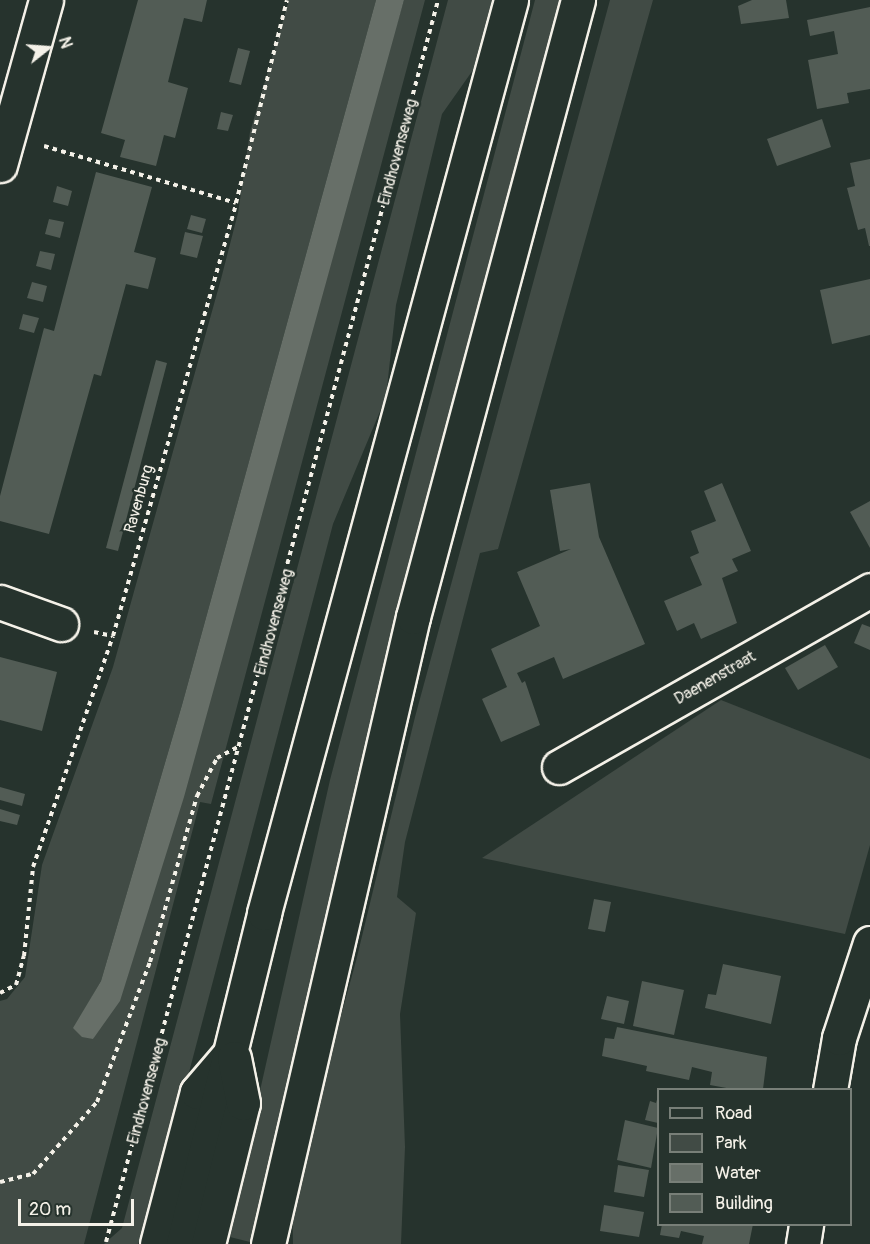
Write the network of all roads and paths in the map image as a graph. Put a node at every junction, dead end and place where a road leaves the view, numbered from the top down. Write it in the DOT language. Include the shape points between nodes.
graph roads {
  1 [pos="46,0"];
  2 [pos="287,0"];
  3 [pos="438,0"];
  4 [pos="511,0"];
  5 [pos="578,0"];
  6 [pos="2,156"];
  7 [pos="236,203"];
  8 [pos="870,590"];
  9 [pos="0,602"];
  10 [pos="61,624"];
  11 [pos="241,745"];
  12 [pos="560,767"];
  13 [pos="870,943"];
  14 [pos="0,993"];
  15 [pos="232,1051"];
  16 [pos="830,1088"];
  17 [pos="0,1182"];
  18 [pos="806,1226"];
  19 [pos="106,1242"];
  20 [pos="157,1244"];
  21 [pos="183,1244"];
  22 [pos="208,1244"];
  23 [pos="268,1244"];
  24 [pos="803,1244"];
  1 -- 6 [label="main road"];
  2 -- 7 [label="path, Ravenburg"];
  3 -- 11 [label="path, Eindhovenseweg"];
  4 -- 15 [label="main road" via="267,901"];
  5 -- 23 [label="main road" via="413,618"];
  6 -- 7 [label="path"];
  7 -- 14 [label="path, Ravenburg" via="113,636 33,867 16,985"];
  8 -- 12 [label="main road, Daenenstraat"];
  9 -- 10 [label="main road"];
  11 -- 17 [label="path" via="217,758 197,796 150,962 97,1102 33,1174"];
  11 -- 19 [label="path, Eindhovenseweg"];
  13 -- 16 [label="main road" via="839,1038"];
  15 -- 20 [label="main road" via="197,1092"];
  15 -- 21 [label="main road"];
  15 -- 22 [label="main road" via="243,1103"];
  18 -- 24 [label="main road"];
}
